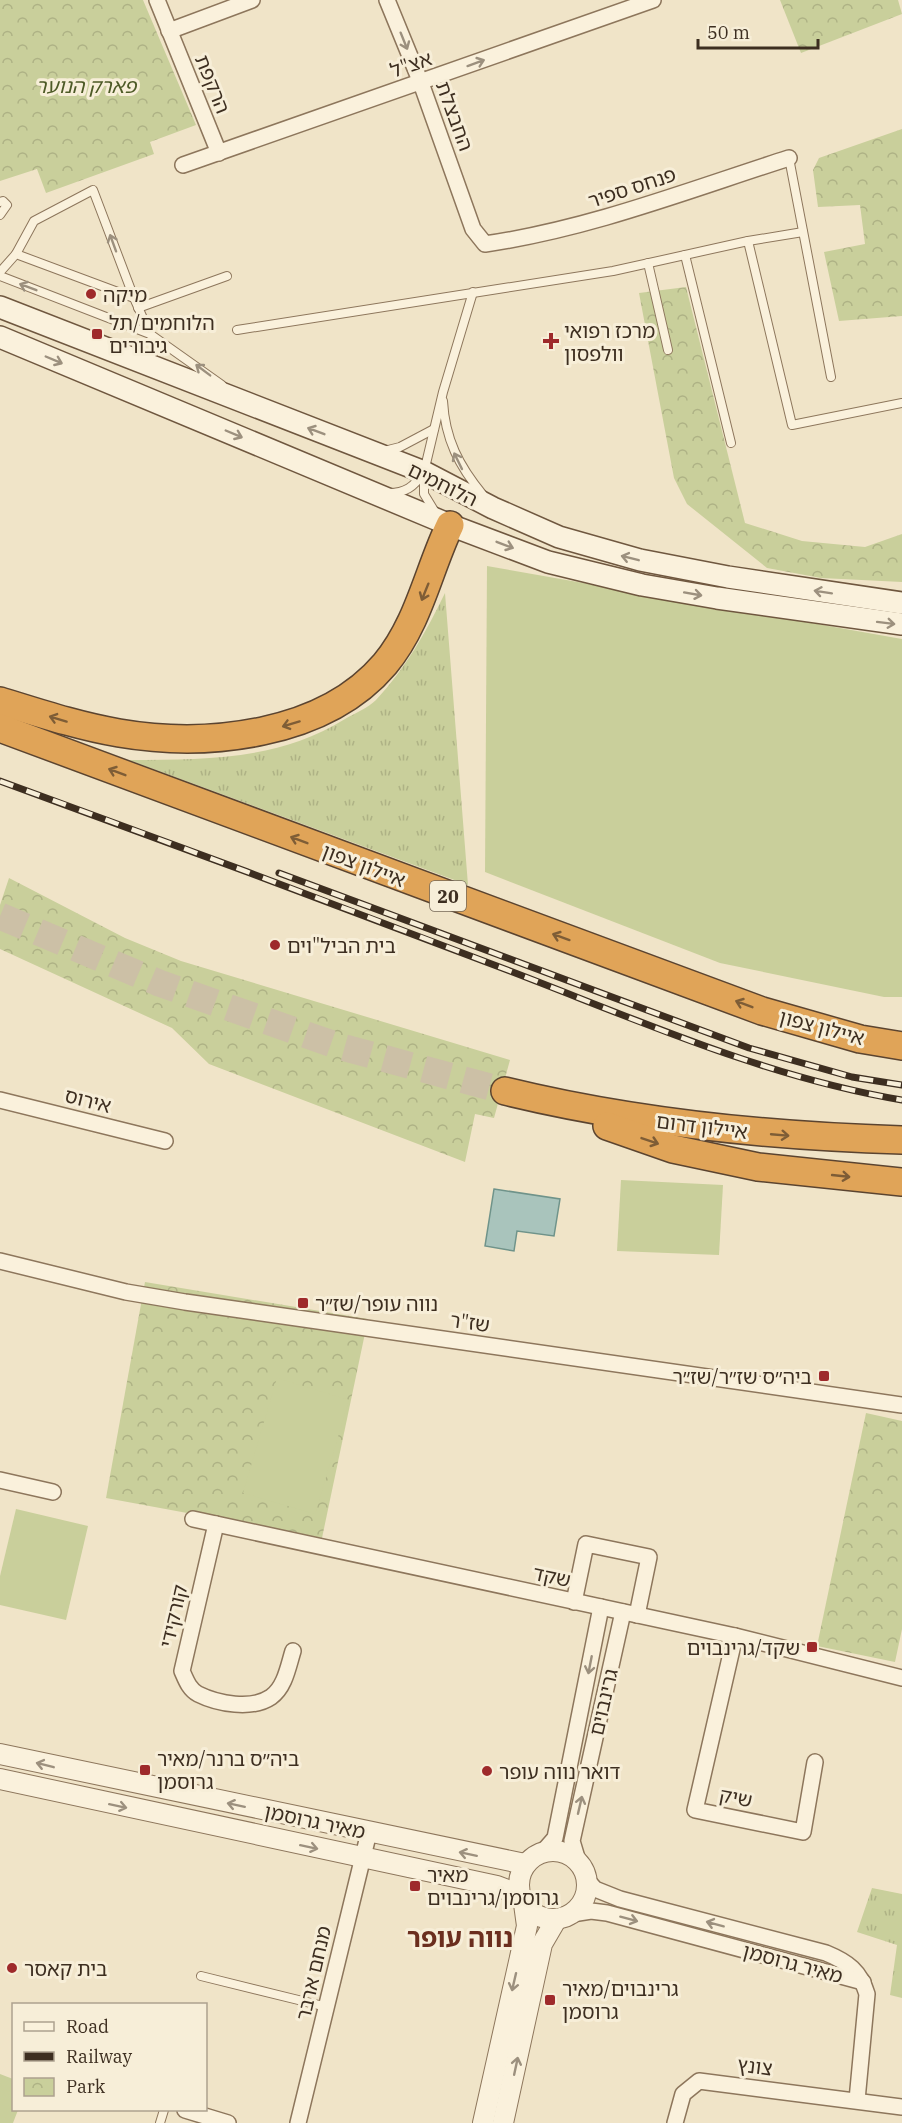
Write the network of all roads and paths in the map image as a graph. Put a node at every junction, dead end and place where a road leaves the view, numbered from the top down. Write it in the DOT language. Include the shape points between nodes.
graph roads {
  1 [pos="157,0"];
  2 [pos="252,0"];
  3 [pos="387,0"];
  4 [pos="653,0"];
  5 [pos="169,31"];
  6 [pos="421,83"];
  7 [pos="219,153"];
  8 [pos="789,158"];
  9 [pos="183,165"];
  10 [pos="0,202"];
  11 [pos="0,215"];
  12 [pos="803,232"];
  13 [pos="748,241"];
  14 [pos="485,244"];
  15 [pos="16,254"];
  16 [pos="685,255"];
  17 [pos="648,263"];
  18 [pos="0,274"];
  19 [pos="227,276"];
  20 [pos="473,292"];
  21 [pos="134,298"];
  22 [pos="0,307"];
  23 [pos="138,308"];
  24 [pos="237,330"];
  25 [pos="150,334"];
  26 [pos="0,337"];
  27 [pos="668,350"];
  28 [pos="831,377"];
  29 [pos="442,392"];
  30 [pos="902,403"];
  31 [pos="250,405"];
  32 [pos="434,429"];
  33 [pos="731,443"];
  34 [pos="370,452"];
  35 [pos="424,472"];
  36 [pos="377,493"];
  37 [pos="493,508"];
  38 [pos="450,525"];
  39 [pos="902,603"];
  40 [pos="902,624"];
  41 [pos="0,701"];
  42 [pos="0,728"];
  43 [pos="902,1046"];
  44 [pos="0,1100"];
  45 [pos="902,1140"];
  46 [pos="165,1141"];
  47 [pos="902,1182"];
  48 [pos="0,1261"];
  49 [pos="902,1405"];
  50 [pos="0,1480"];
  51 [pos="53,1492"];
  52 [pos="193,1519"];
  53 [pos="216,1524"];
  54 [pos="574,1602"];
  55 [pos="602,1607"];
  56 [pos="630,1613"];
  57 [pos="735,1636"];
  58 [pos="293,1651"];
  59 [pos="902,1678"];
  60 [pos="0,1754"];
  61 [pos="815,1762"];
  62 [pos="0,1779"];
  63 [pos="369,1832"];
  64 [pos="542,1853"];
  65 [pos="361,1858"];
  66 [pos="578,1861"];
  67 [pos="525,1864"];
  68 [pos="587,1881"];
  69 [pos="522,1900"];
  70 [pos="564,1917"];
  71 [pos="201,1976"];
  72 [pos="863,1982"];
  73 [pos="327,2007"];
  74 [pos="857,2100"];
  75 [pos="902,2107"];
  76 [pos="191,2111"];
  77 [pos="228,2123"];
  78 [pos="298,2123"];
  79 [pos="483,2123"];
  80 [pos="503,2123"];
  81 [pos="675,2123"];
  1 -- 5 [label="street, הרקפת"];
  2 -- 5 [label="street"];
  3 -- 6 [label="street, החבצלת, one-way"];
  6 -- 4 [label="street, אצ\"ל, one-way"];
  5 -- 7 [label="street, הרקפת"];
  6 -- 7 [label="street, אצ\"ל"];
  6 -- 14 [label="street, החבצלת" via="473,229"];
  7 -- 9 [label="street, אצ\"ל"];
  8 -- 12 [label="lane"];
  8 -- 14 [label="street, פנחס ספיר" via="588,223"];
  10 -- 11 [label="lane" via="7,205"];
  12 -- 13 [label="lane"];
  12 -- 28 [label="lane"];
  13 -- 16 [label="lane"];
  13 -- 30 [label="lane" via="792,425"];
  15 -- 18 [label="lane"];
  15 -- 21 [label="lane"];
  21 -- 15 [label="lane, one-way" via="93,190 34,221"];
  16 -- 17 [label="lane"];
  16 -- 33 [label="lane"];
  17 -- 20 [label="lane"];
  17 -- 27 [label="lane"];
  25 -- 18 [label="lane, one-way"];
  19 -- 23 [label="lane"];
  20 -- 24 [label="lane"];
  20 -- 29 [label="lane"];
  21 -- 23 [label="lane"];
  22 -- 31 [label="main road, הלוחמים"];
  23 -- 25 [label="lane"];
  31 -- 25 [label="lane, one-way"];
  26 -- 36 [label="main road, הלוחמים, one-way"];
  29 -- 32 [label="lane"];
  37 -- 29 [label="lane, one-way" via="463,471 453,451"];
  34 -- 31 [label="main road, הלוחמים, one-way"];
  32 -- 34 [label="lane" via="400,447"];
  32 -- 35 [label="lane"];
  34 -- 35 [label="main road, הלוחמים"];
  35 -- 36 [label="lane" via="408,489"];
  35 -- 37 [label="main road, הלוחמים"];
  35 -- 38 [label="lane" via="426,501"];
  36 -- 38 [label="main road, הלוחמים"];
  37 -- 38 [label="main road" via="464,509"];
  39 -- 37 [label="main road, הלוחמים, one-way" via="640,560 559,537"];
  38 -- 40 [label="main road, הלוחמים, one-way" via="548,562 632,582"];
  38 -- 41 [label="highway, one-way" via="424,596 405,635 385,663 349,696 289,726 167,738 68,722"];
  43 -- 42 [label="highway, איילון צפון / 20, one-way" via="861,1039 762,1011"];
  44 -- 46 [label="street, אירוס"];
  45 -- 47 [label="highway, איילון דרום" via="705,1128 628,1117 510,1092 673,1149 758,1167"];
  48 -- 49 [label="street, שז\"ר" via="126,1292 185,1302"];
  50 -- 51 [label="street"];
  52 -- 53 [label="street, שקד"];
  53 -- 54 [label="street, שקד"];
  53 -- 58 [label="street, קורקידי" via="182,1671 187,1683 197,1693 254,1704 271,1697 281,1687"];
  54 -- 55 [label="street, שקד"];
  54 -- 56 [label="street, גרינבוים" via="586,1544 649,1557"];
  55 -- 56 [label="street, שקד"];
  55 -- 64 [label="street, גרינבוים, one-way" via="555,1838"];
  56 -- 57 [label="street, שקד"];
  66 -- 56 [label="street, גרינבוים, one-way" via="572,1841"];
  57 -- 59 [label="street, שקד"];
  57 -- 61 [label="street, שיק" via="695,1810 803,1832"];
  63 -- 60 [label="street, מאיר גרוסמן, one-way"];
  62 -- 65 [label="street, מאיר גרוסמן, one-way"];
  63 -- 65 [label="street, מנחם ארבר"];
  67 -- 63 [label="street, מאיר גרוסמן, one-way"];
  64 -- 66 [label="street" via="561,1852"];
  64 -- 67 [label="street"];
  65 -- 69 [label="street, מאיר גרוסמן" via="497,1886"];
  65 -- 73 [label="street, מנחם ארבר"];
  66 -- 68 [label="street"];
  67 -- 69 [label="street" via="518,1884"];
  68 -- 70 [label="street" via="584,1900"];
  72 -- 68 [label="street, מאיר גרוסמן, one-way" via="848,1963 826,1953 620,1899 595,1889"];
  69 -- 70 [label="street" via="538,1916"];
  69 -- 79 [label="street, one-way" via="524,1940"];
  70 -- 72 [label="street, מאיר גרוסמן, one-way" via="591,1911 607,1913"];
  80 -- 70 [label="street, one-way" via="542,1944"];
  71 -- 73 [label="lane"];
  72 -- 74 [label="street" via="867,1994"];
  73 -- 78 [label="street, מנחם ארבר"];
  74 -- 75 [label="street, צונץ"];
  74 -- 81 [label="street, צונץ" via="699,2081 682,2094"];
  76 -- 77 [label="street"];
}
